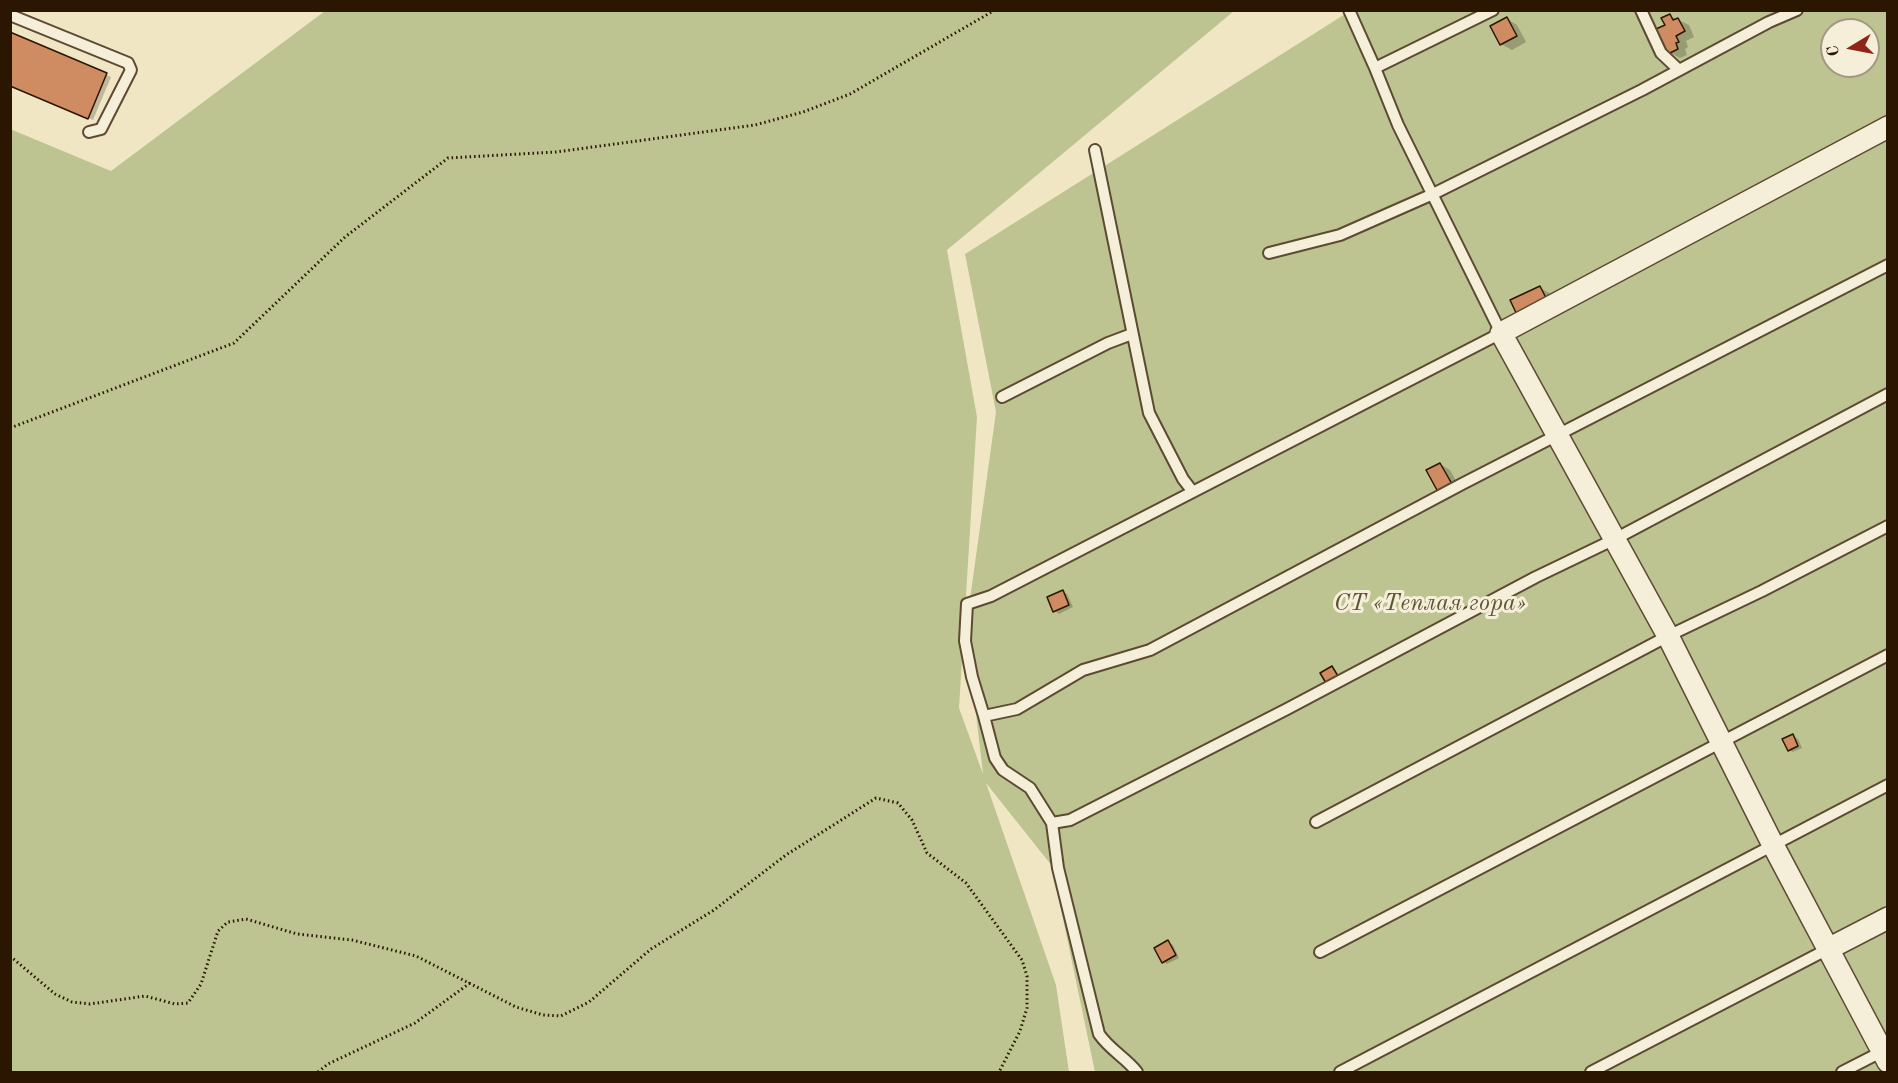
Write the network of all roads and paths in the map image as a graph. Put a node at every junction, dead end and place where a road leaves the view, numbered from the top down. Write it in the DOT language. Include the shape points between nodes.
graph roads {
  1 [pos="994,10"];
  2 [pos="1349,10"];
  3 [pos="1493,10"];
  4 [pos="1641,10"];
  5 [pos="1797,10"];
  6 [pos="10,15"];
  7 [pos="1374,68"];
  8 [pos="1679,70"];
  9 [pos="1887,127"];
  10 [pos="88,132"];
  11 [pos="1095,150"];
  12 [pos="1433,194"];
  13 [pos="1269,253"];
  14 [pos="1887,265"];
  15 [pos="1501,333"];
  16 [pos="1132,334"];
  17 [pos="1887,394"];
  18 [pos="1002,397"];
  19 [pos="10,428"];
  20 [pos="1558,436"];
  21 [pos="1193,492"];
  22 [pos="1887,526"];
  23 [pos="1615,539"];
  24 [pos="1668,636"];
  25 [pos="1887,655"];
  26 [pos="984,716"];
  27 [pos="1722,741"];
  28 [pos="1887,785"];
  29 [pos="1316,822"];
  30 [pos="1052,823"];
  31 [pos="1773,845"];
  32 [pos="1887,918"];
  33 [pos="1828,949"];
  34 [pos="1320,952"];
  35 [pos="10,956"];
  36 [pos="470,983"];
  37 [pos="1886,1054"];
  38 [pos="318,1072"];
  39 [pos="999,1072"];
  40 [pos="1137,1072"];
  41 [pos="1340,1072"];
  42 [pos="1591,1072"];
  43 [pos="1842,1072"];
  1 -- 19 [label="path" via="850,94 803,112 755,125 556,152 448,158 345,237 234,343"];
  2 -- 7 [label="lane"];
  3 -- 7 [label="lane"];
  4 -- 8 [label="lane" via="1661,53"];
  5 -- 8 [label="lane"];
  6 -- 10 [label="lane" via="128,63 130,70 101,129"];
  7 -- 12 [label="lane"];
  8 -- 12 [label="lane"];
  9 -- 15 [label="street"];
  11 -- 16 [label="lane"];
  12 -- 13 [label="lane" via="1340,235"];
  12 -- 15 [label="lane"];
  14 -- 20 [label="lane"];
  15 -- 20 [label="street"];
  15 -- 21 [label="lane"];
  16 -- 18 [label="lane"];
  16 -- 21 [label="lane" via="1149,413"];
  17 -- 23 [label="lane"];
  20 -- 23 [label="street"];
  20 -- 26 [label="lane" via="1150,650 1083,670 1017,709"];
  21 -- 26 [label="lane" via="991,596 967,604 964,641"];
  22 -- 24 [label="lane"];
  23 -- 24 [label="street"];
  23 -- 30 [label="lane" via="1070,820"];
  24 -- 27 [label="street"];
  24 -- 29 [label="lane"];
  25 -- 27 [label="lane"];
  26 -- 30 [label="lane" via="995,758 1003,770 1030,788"];
  27 -- 31 [label="street"];
  27 -- 34 [label="lane"];
  28 -- 31 [label="lane"];
  30 -- 40 [label="lane" via="1058,868 1100,1034"];
  31 -- 33 [label="street"];
  31 -- 41 [label="lane"];
  32 -- 33 [label="street"];
  33 -- 37 [label="street"];
  33 -- 42 [label="lane"];
  35 -- 36 [label="path" via="55,994 72,1002 90,1004 145,996 175,1004 188,1003 201,984 218,931 228,922 246,919 297,934 352,940 416,956"];
  36 -- 38 [label="path" via="415,1023"];
  36 -- 39 [label="path" via="516,1007 561,1016 589,1002 651,949 876,798 898,802 912,820 927,853 966,883 1022,960 1028,976 1027,1008"];
  37 -- 43 [label="lane"];
}
